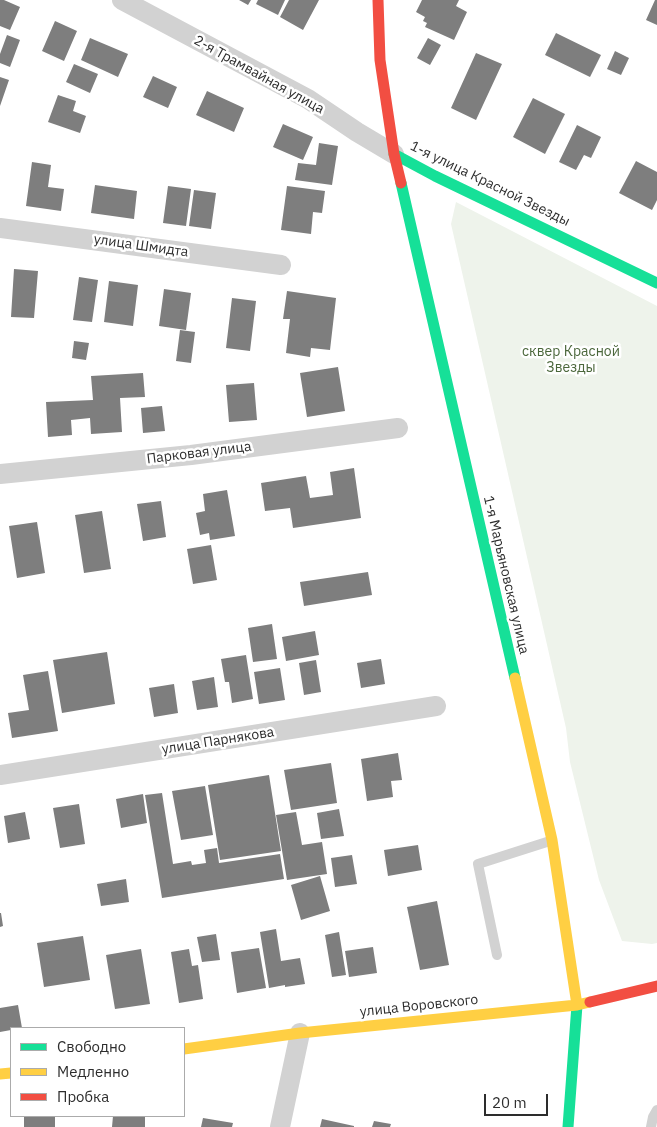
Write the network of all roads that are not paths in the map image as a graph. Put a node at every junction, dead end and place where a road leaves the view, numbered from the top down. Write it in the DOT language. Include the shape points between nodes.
graph roads {
  1 [pos="122,0"];
  2 [pos="378,0"];
  3 [pos="394,154"];
  4 [pos="0,228"];
  5 [pos="281,265"];
  6 [pos="657,283"];
  7 [pos="398,428"];
  8 [pos="0,474"];
  9 [pos="436,706"];
  10 [pos="0,776"];
  11 [pos="552,840"];
  12 [pos="497,955"];
  13 [pos="657,986"];
  14 [pos="577,1005"];
  15 [pos="300,1033"];
  16 [pos="185,1049"];
  17 [pos="657,1110"];
  18 [pos="280,1127"];
  19 [pos="568,1127"];
  20 [pos="651,1127"];
  1 -- 3 [label="street, 2-я Трамвайная улица" via="308,100"];
  2 -- 3 [label="main road, 1-я улица Красной Звезды" via="380,60"];
  3 -- 6 [label="main road, 1-я улица Красной Звезды"];
  3 -- 11 [label="main road, 1-я Марьяновская улица"];
  4 -- 5 [label="street, улица Шмидта"];
  7 -- 8 [label="street, Парковая улица" via="191,455"];
  9 -- 10 [label="street, улица Парнякова"];
  11 -- 12 [label="lane" via="478,864"];
  11 -- 14 [label="main road, 1-я Марьяновская улица"];
  13 -- 14 [label="main road, улица Воровского"];
  14 -- 15 [label="main road, улица Воровского"];
  14 -- 19 [label="main road, 1-я Марьяновская улица"];
  15 -- 16 [label="main road, улица Воровского"];
  15 -- 18 [label="street"];
  17 -- 20 [label="lane"];
}
